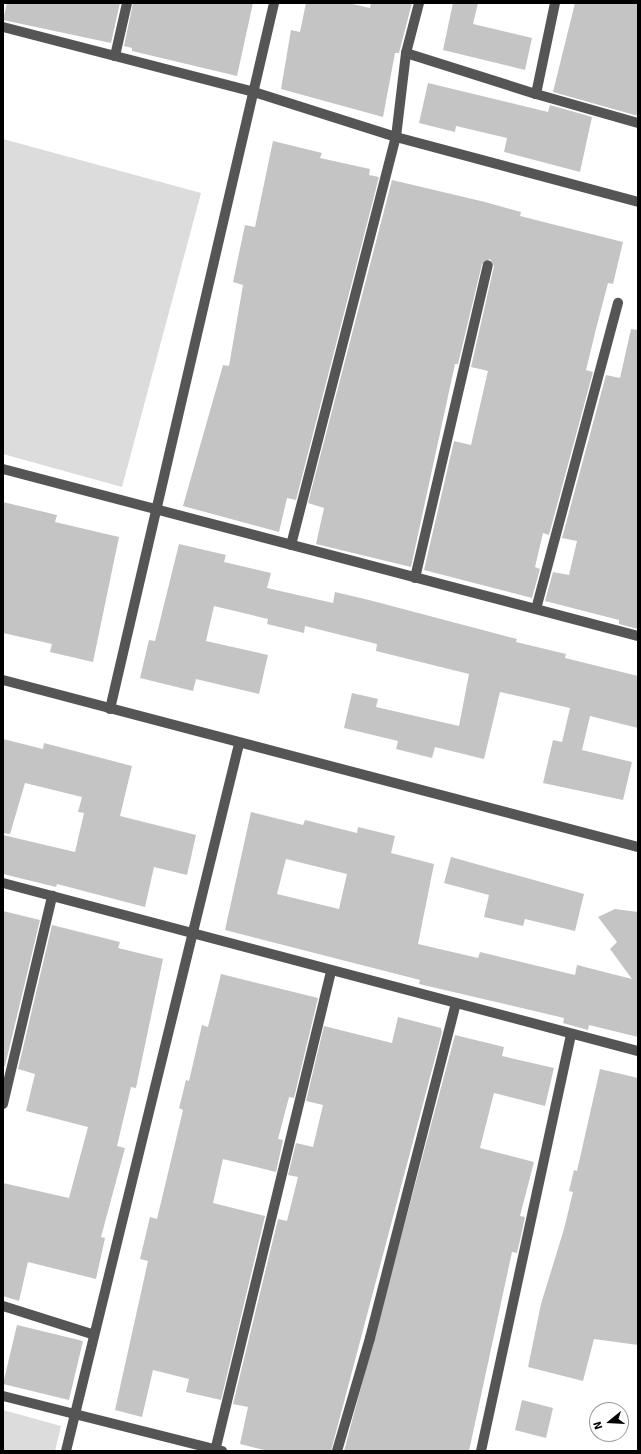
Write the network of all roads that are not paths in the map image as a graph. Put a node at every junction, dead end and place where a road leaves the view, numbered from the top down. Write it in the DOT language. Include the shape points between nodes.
graph roads {
  1 [pos="127,3"];
  2 [pos="274,3"];
  3 [pos="419,3"];
  4 [pos="555,3"];
  5 [pos="3,27"];
  6 [pos="406,52"];
  7 [pos="115,56"];
  8 [pos="254,92"];
  9 [pos="536,94"];
  10 [pos="638,123"];
  11 [pos="396,137"];
  12 [pos="638,202"];
  13 [pos="488,265"];
  14 [pos="618,303"];
  15 [pos="3,469"];
  16 [pos="156,510"];
  17 [pos="291,546"];
  18 [pos="415,578"];
  19 [pos="536,609"];
  20 [pos="638,636"];
  21 [pos="3,680"];
  22 [pos="110,709"];
  23 [pos="239,744"];
  24 [pos="638,844"];
  25 [pos="3,883"];
  26 [pos="52,896"];
  27 [pos="190,934"];
  28 [pos="331,971"];
  29 [pos="456,1004"];
  30 [pos="571,1035"];
  31 [pos="638,1051"];
  32 [pos="3,1104"];
  33 [pos="3,1306"];
  34 [pos="92,1334"];
  35 [pos="3,1396"];
  36 [pos="75,1415"];
  37 [pos="217,1450"];
  38 [pos="66,1451"];
  39 [pos="337,1451"];
  40 [pos="481,1451"];
  1 -- 7 [label="street"];
  2 -- 8 [label="street"];
  3 -- 6 [label="street"];
  4 -- 9 [label="street"];
  5 -- 7 [label="street"];
  6 -- 9 [label="street"];
  6 -- 11 [label="street"];
  7 -- 8 [label="street"];
  8 -- 11 [label="street"];
  8 -- 16 [label="street"];
  9 -- 10 [label="street"];
  11 -- 12 [label="street"];
  11 -- 17 [label="street"];
  13 -- 18 [label="street"];
  14 -- 19 [label="street"];
  15 -- 16 [label="street"];
  16 -- 17 [label="street"];
  16 -- 22 [label="street"];
  17 -- 18 [label="street"];
  18 -- 19 [label="street"];
  19 -- 20 [label="street"];
  21 -- 22 [label="street"];
  22 -- 23 [label="street"];
  23 -- 24 [label="street"];
  23 -- 27 [label="street"];
  25 -- 26 [label="street"];
  26 -- 27 [label="street"];
  26 -- 32 [label="street"];
  27 -- 28 [label="street"];
  27 -- 34 [label="street"];
  28 -- 29 [label="street"];
  28 -- 37 [label="street"];
  29 -- 30 [label="street"];
  29 -- 39 [label="street" via="370,1338"];
  30 -- 31 [label="street"];
  30 -- 40 [label="street"];
  33 -- 34 [label="street"];
  34 -- 36 [label="street"];
  35 -- 36 [label="street"];
  36 -- 37 [label="street"];
  36 -- 38 [label="street"];
}
